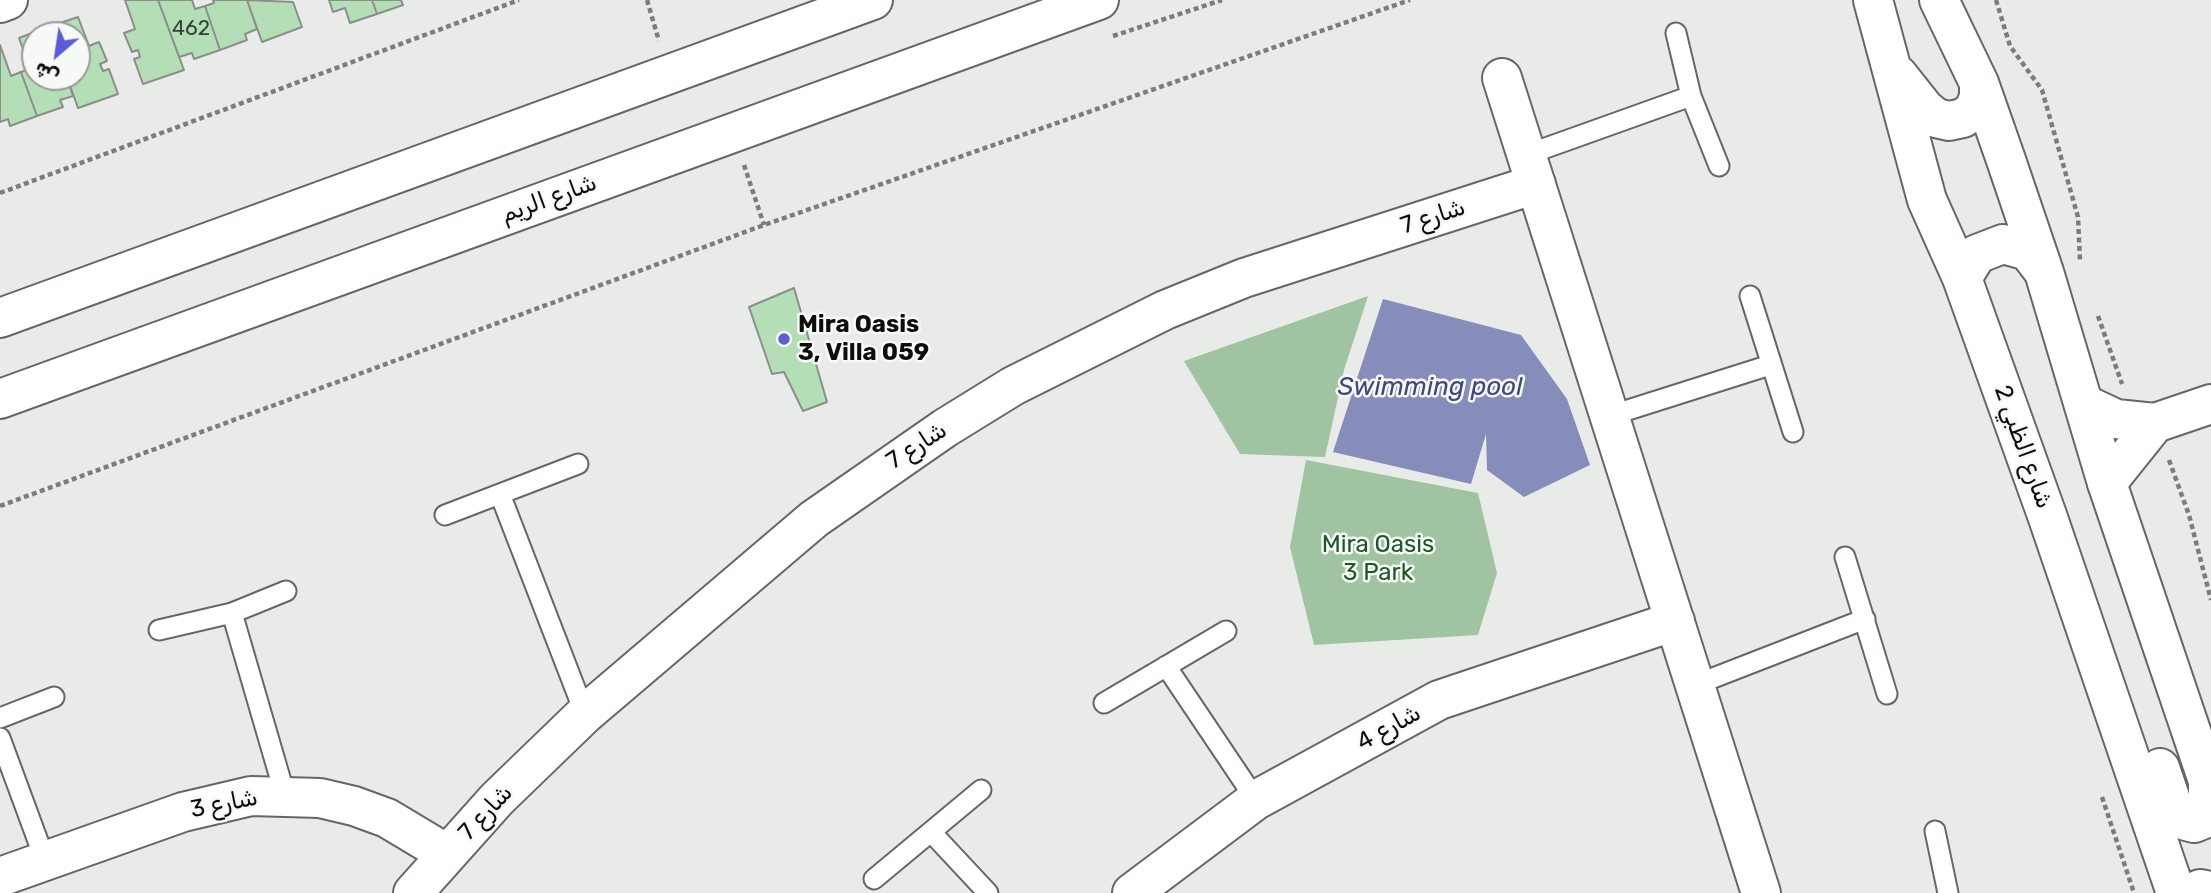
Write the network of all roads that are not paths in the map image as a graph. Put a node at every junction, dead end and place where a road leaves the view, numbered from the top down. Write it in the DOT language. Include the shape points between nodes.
graph roads {
  1 [pos="8,0"];
  2 [pos="873,0"];
  3 [pos="1099,0"];
  4 [pos="1873,0"];
  5 [pos="1939,0"];
  6 [pos="0,3"];
  7 [pos="1676,33"];
  8 [pos="1892,68"];
  9 [pos="1502,78"];
  10 [pos="1979,83"];
  11 [pos="1692,96"];
  12 [pos="1719,166"];
  13 [pos="1531,169"];
  14 [pos="2044,272"];
  15 [pos="1962,278"];
  16 [pos="1750,296"];
  17 [pos="0,318"];
  18 [pos="1770,365"];
  19 [pos="0,399"];
  20 [pos="2211,404"];
  21 [pos="2100,412"];
  22 [pos="1609,416"];
  23 [pos="2155,423"];
  24 [pos="1793,432"];
  25 [pos="578,464"];
  26 [pos="2117,469"];
  27 [pos="500,494"];
  28 [pos="445,515"];
  29 [pos="2059,549"];
  30 [pos="1844,556"];
  31 [pos="286,591"];
  32 [pos="232,613"];
  33 [pos="1865,620"];
  34 [pos="1675,621"];
  35 [pos="159,629"];
  36 [pos="1226,631"];
  37 [pos="1166,666"];
  38 [pos="1695,685"];
  39 [pos="1887,694"];
  40 [pos="54,697"];
  41 [pos="1104,703"];
  42 [pos="585,714"];
  43 [pos="0,719"];
  44 [pos="0,738"];
  45 [pos="2209,784"];
  46 [pos="981,790"];
  47 [pos="285,796"];
  48 [pos="1255,800"];
  49 [pos="1935,831"];
  50 [pos="932,833"];
  51 [pos="447,854"];
  52 [pos="45,860"];
  53 [pos="0,877"];
  54 [pos="874,879"];
  55 [pos="2211,891"];
  56 [pos="1944,892"];
  57 [pos="413,893"];
  58 [pos="988,893"];
  59 [pos="1132,893"];
  60 [pos="1761,893"];
  61 [pos="2176,893"];
  62 [pos="2191,893"];
  1 -- 6 [label="street"];
  2 -- 17 [label="street"];
  3 -- 19 [label="street, شارع الريم"];
  4 -- 8 [label="street, شارع الظبي 2"];
  5 -- 10 [label="street"];
  7 -- 11 [label="lane"];
  8 -- 10 [label="street" via="1925,109 1949,121 1974,110"];
  8 -- 15 [label="street, شارع الظبي 2" via="1927,200"];
  9 -- 13 [label="street"];
  10 -- 14 [label="street"];
  11 -- 12 [label="lane"];
  11 -- 13 [label="lane"];
  13 -- 22 [label="street"];
  13 -- 42 [label="street, شارع 7" via="1154,315 1013,386 889,464 814,519"];
  14 -- 15 [label="street" via="2028,251 2003,244 1977,254"];
  14 -- 21 [label="street"];
  15 -- 29 [label="street, شارع الظبي 2"];
  16 -- 18 [label="lane"];
  18 -- 22 [label="lane"];
  18 -- 24 [label="lane"];
  20 -- 23 [label="street"];
  21 -- 23 [label="street"];
  21 -- 26 [label="street"];
  22 -- 34 [label="street"];
  23 -- 26 [label="street"];
  25 -- 27 [label="lane"];
  26 -- 45 [label="street"];
  27 -- 28 [label="lane"];
  27 -- 42 [label="lane"];
  29 -- 45 [label="street" via="2098,599 2174,809 2186,821 2204,818"];
  29 -- 61 [label="street, شارع الظبي 2"];
  30 -- 33 [label="lane"];
  31 -- 32 [label="lane"];
  32 -- 35 [label="lane"];
  32 -- 47 [label="lane"];
  33 -- 38 [label="lane"];
  33 -- 39 [label="lane"];
  34 -- 38 [label="street"];
  34 -- 48 [label="street, شارع 4" via="1439,700"];
  36 -- 37 [label="lane"];
  37 -- 41 [label="lane"];
  37 -- 48 [label="lane"];
  38 -- 60 [label="street"];
  40 -- 43 [label="lane"];
  42 -- 51 [label="street, شارع 7"];
  44 -- 52 [label="lane"];
  46 -- 50 [label="lane"];
  47 -- 51 [label="street, شارع 3" via="354,806 408,829"];
  47 -- 52 [label="street, شارع 3" via="216,802"];
  48 -- 59 [label="street, شارع 4"];
  49 -- 56 [label="lane"];
  50 -- 54 [label="lane"];
  50 -- 58 [label="lane"];
  51 -- 57 [label="street, شارع 7"];
  52 -- 53 [label="street, شارع 3"];
  55 -- 62 [label="street"];
}
